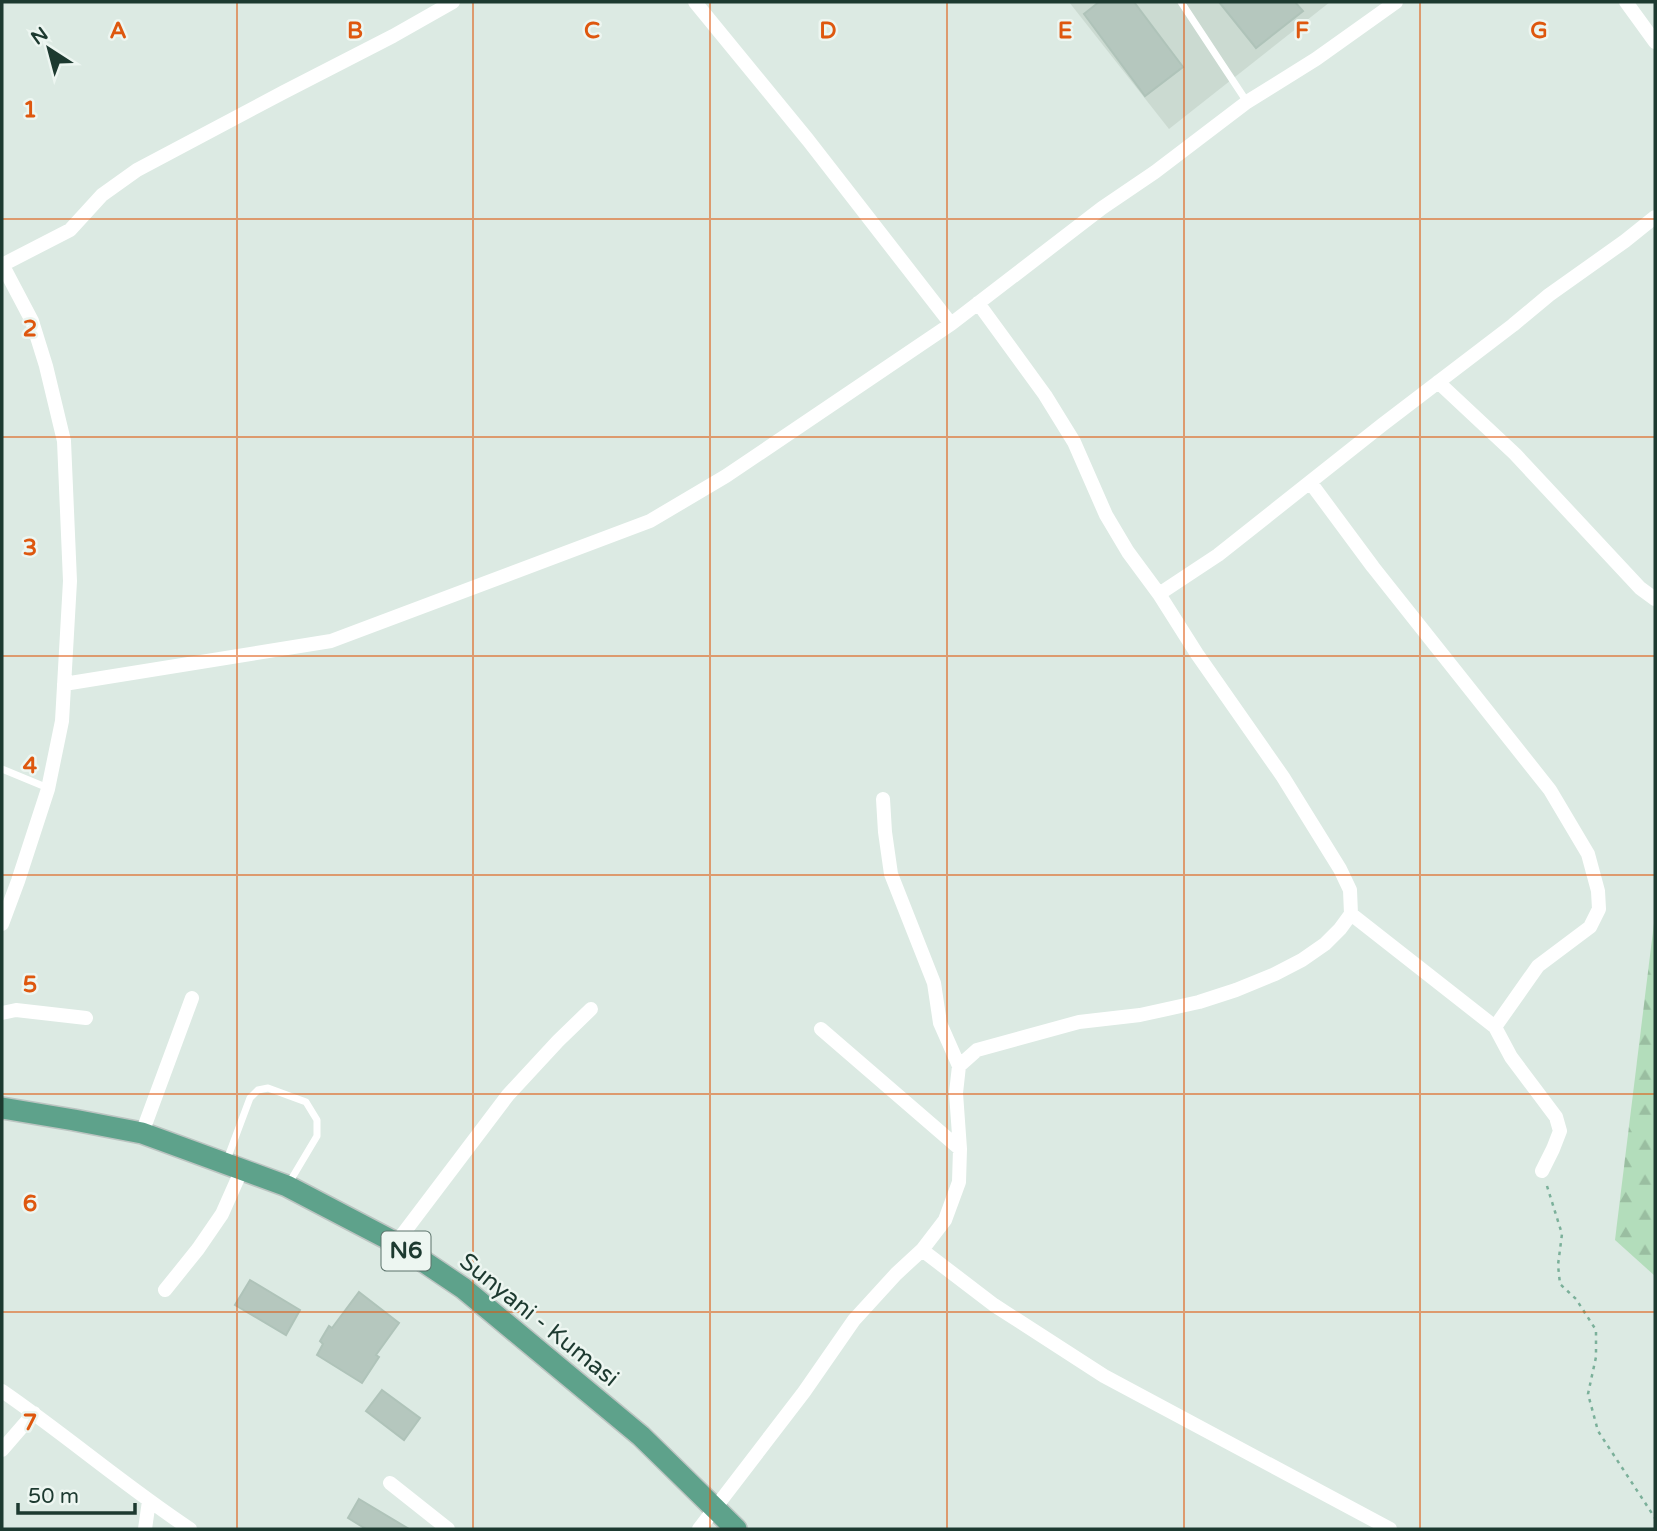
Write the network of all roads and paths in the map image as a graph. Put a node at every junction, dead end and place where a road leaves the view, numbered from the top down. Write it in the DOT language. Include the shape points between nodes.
graph roads {
  1 [pos="453,2"];
  2 [pos="695,2"];
  3 [pos="1181,2"];
  4 [pos="1396,2"];
  5 [pos="1626,2"];
  6 [pos="1655,42"];
  7 [pos="1247,102"];
  8 [pos="1655,217"];
  9 [pos="2,264"];
  10 [pos="978,303"];
  11 [pos="951,324"];
  12 [pos="1438,382"];
  13 [pos="1310,482"];
  14 [pos="1159,594"];
  15 [pos="1655,599"];
  16 [pos="64,684"];
  17 [pos="2,769"];
  18 [pos="48,789"];
  19 [pos="883,799"];
  20 [pos="1351,914"];
  21 [pos="2,924"];
  22 [pos="192,998"];
  23 [pos="591,1009"];
  24 [pos="2,1013"];
  25 [pos="86,1018"];
  26 [pos="1495,1027"];
  27 [pos="821,1029"];
  28 [pos="959,1066"];
  29 [pos="2,1108"];
  30 [pos="142,1133"];
  31 [pos="960,1149"];
  32 [pos="234,1166"];
  33 [pos="1542,1171"];
  34 [pos="287,1186"];
  35 [pos="396,1243"];
  36 [pos="922,1250"];
  37 [pos="165,1290"];
  38 [pos="2,1391"];
  39 [pos="34,1413"];
  40 [pos="2,1450"];
  41 [pos="390,1483"];
  42 [pos="149,1502"];
  43 [pos="715,1508"];
  44 [pos="1655,1518"];
  45 [pos="145,1529"];
  46 [pos="190,1529"];
  47 [pos="448,1529"];
  48 [pos="699,1529"];
  49 [pos="736,1529"];
  50 [pos="1391,1529"];
  1 -- 9 [label="street" via="137,170 102,195 69,230"];
  2 -- 11 [label="street"];
  3 -- 7 [label="lane"];
  4 -- 7 [label="street"];
  5 -- 6 [label="street"];
  7 -- 10 [label="street"];
  8 -- 12 [label="street"];
  9 -- 16 [label="street" via="32,321 64,441 70,581"];
  10 -- 11 [label="street"];
  10 -- 14 [label="street" via="1045,395 1074,442 1106,515"];
  11 -- 16 [label="street" via="726,476 650,521 331,641"];
  12 -- 13 [label="street"];
  12 -- 15 [label="street" via="1515,454"];
  13 -- 14 [label="street" via="1218,555"];
  13 -- 26 [label="street" via="1550,790 1588,854 1598,891 1598,909 1590,927 1538,966"];
  14 -- 20 [label="street" via="1340,869 1350,890"];
  16 -- 18 [label="street" via="62,721"];
  17 -- 18 [label="lane"];
  18 -- 21 [label="street"];
  19 -- 28 [label="street" via="891,874 934,983 940,1023"];
  20 -- 26 [label="street"];
  20 -- 28 [label="street" via="1325,944 1302,960 1236,990 1140,1015 1079,1022 976,1050"];
  22 -- 30 [label="street"];
  23 -- 35 [label="street" via="508,1095"];
  24 -- 25 [label="street" via="16,1010"];
  26 -- 33 [label="street" via="1511,1057 1556,1117 1560,1131"];
  27 -- 31 [label="street"];
  28 -- 31 [label="street"];
  29 -- 30 [label="main road, Sunyani - Kumasi / N6"];
  30 -- 32 [label="main road, Sunyani - Kumasi / N6"];
  31 -- 36 [label="street" via="959,1182 945,1220"];
  32 -- 34 [label="main road, Sunyani - Kumasi / N6"];
  32 -- 34 [label="lane" via="250,1098 268,1088 293,1097 306,1102 312,1111 317,1136"];
  32 -- 37 [label="street" via="222,1214"];
  33 -- 44 [label="path" via="1562,1234 1560,1284 1596,1330 1588,1394 1598,1430"];
  34 -- 35 [label="main road, Sunyani - Kumasi / N6"];
  35 -- 43 [label="main road, Sunyani - Kumasi / N6" via="463,1288 516,1332 640,1436"];
  36 -- 43 [label="street" via="854,1320"];
  36 -- 50 [label="street" via="993,1305 1104,1376"];
  38 -- 39 [label="street"];
  39 -- 40 [label="street"];
  39 -- 42 [label="street"];
  41 -- 47 [label="street"];
  42 -- 45 [label="street"];
  42 -- 46 [label="street"];
  43 -- 48 [label="street"];
  43 -- 49 [label="main road, Sunyani - Kumasi / N6"];
}
